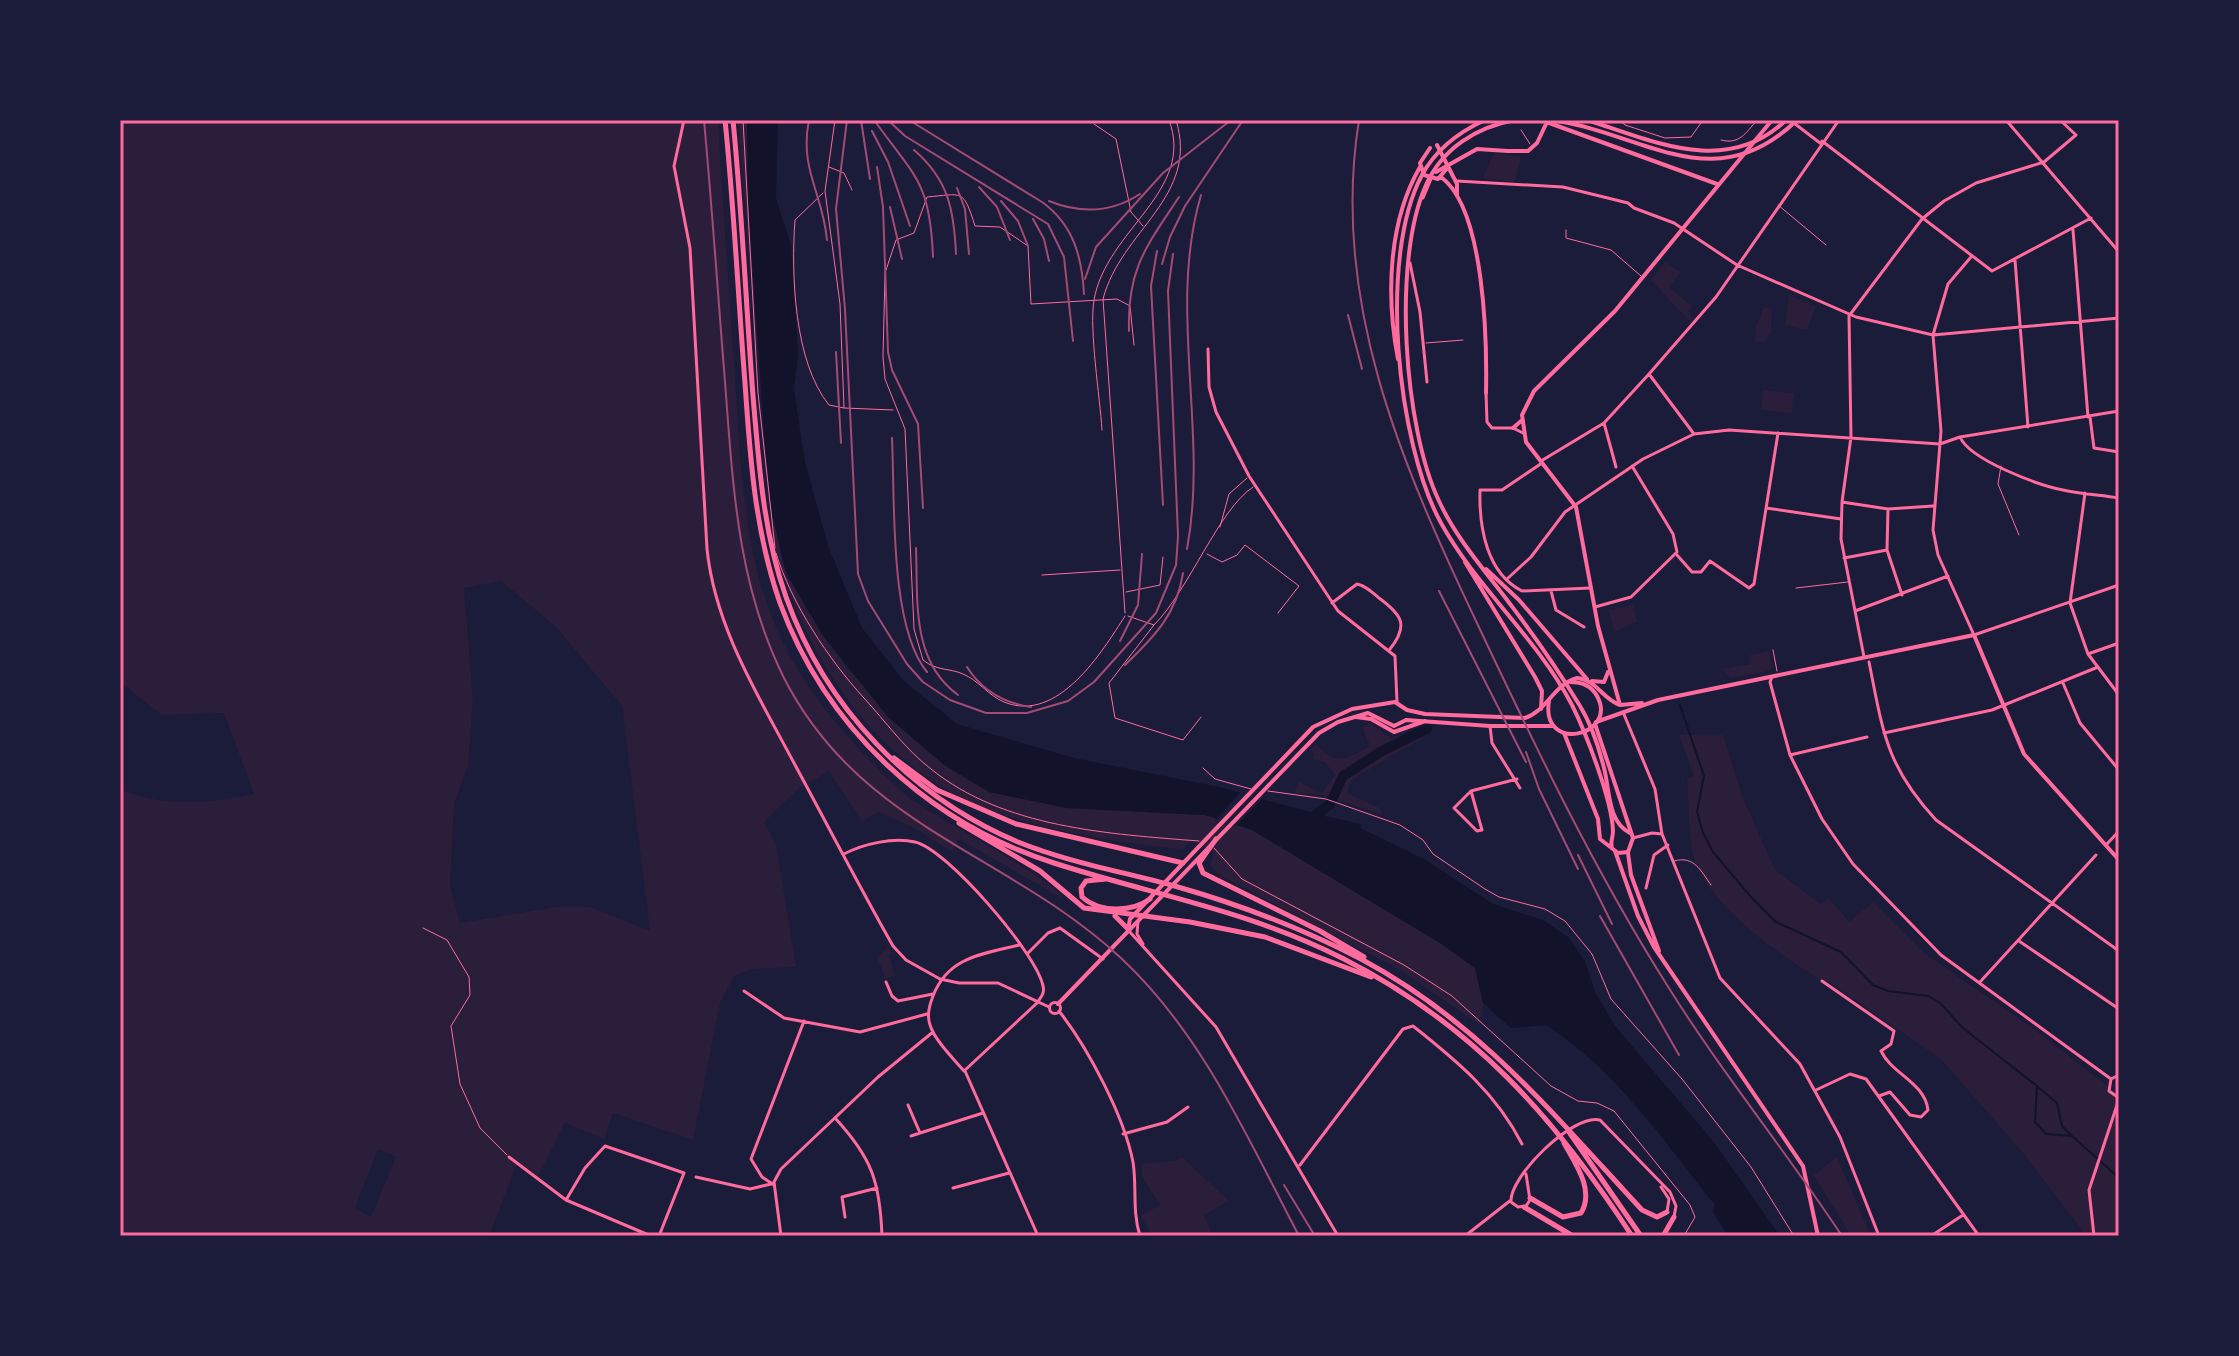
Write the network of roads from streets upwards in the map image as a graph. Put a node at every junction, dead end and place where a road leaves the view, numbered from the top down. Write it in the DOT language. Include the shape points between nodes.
graph roads {
  1 [pos="684,120"];
  2 [pos="725,120"];
  3 [pos="733,120"];
  4 [pos="1485,120"];
  5 [pos="1515,120"];
  6 [pos="1547,120"];
  7 [pos="1587,120"];
  8 [pos="1772,120"];
  9 [pos="1788,120"];
  10 [pos="1797,120"];
  11 [pos="1839,120"];
  12 [pos="2006,120"];
  13 [pos="2060,120"];
  14 [pos="1821,142"];
  15 [pos="1437,145"];
  16 [pos="1440,152"];
  17 [pos="2044,162"];
  18 [pos="1420,167"];
  19 [pos="1448,167"];
  20 [pos="1441,177"];
  21 [pos="1431,178"];
  22 [pos="1455,180"];
  23 [pos="1717,184"];
  24 [pos="1457,196"];
  25 [pos="2091,218"];
  26 [pos="1922,219"];
  27 [pos="1683,228"];
  28 [pos="2073,230"];
  29 [pos="2119,252"];
  30 [pos="1971,257"];
  31 [pos="2015,260"];
  32 [pos="1737,265"];
  33 [pos="1849,316"];
  34 [pos="2119,318"];
  35 [pos="2079,322"];
  36 [pos="2020,327"];
  37 [pos="1933,335"];
  38 [pos="1208,349"];
  39 [pos="1400,369"];
  40 [pos="1649,374"];
  41 [pos="1427,382"];
  42 [pos="1486,393"];
  43 [pos="2119,411"];
  44 [pos="2089,417"];
  45 [pos="1521,421"];
  46 [pos="1604,423"];
  47 [pos="2028,427"];
  48 [pos="1513,428"];
  49 [pos="1523,433"];
  50 [pos="1778,433"];
  51 [pos="1694,434"];
  52 [pos="1851,437"];
  53 [pos="1960,437"];
  54 [pos="1940,444"];
  55 [pos="2119,452"];
  56 [pos="1542,462"];
  57 [pos="1632,466"];
  58 [pos="1616,467"];
  59 [pos="2085,493"];
  60 [pos="2119,498"];
  61 [pos="1842,502"];
  62 [pos="1933,506"];
  63 [pos="1576,507"];
  64 [pos="1766,508"];
  65 [pos="1888,509"];
  66 [pos="1841,519"];
  67 [pos="1887,550"];
  68 [pos="1461,553"];
  69 [pos="1677,555"];
  70 [pos="1474,556"];
  71 [pos="1843,558"];
  72 [pos="1948,576"];
  73 [pos="1507,579"];
  74 [pos="2119,585"];
  75 [pos="1590,588"];
  76 [pos="1551,591"];
  77 [pos="1902,596"];
  78 [pos="1332,603"];
  79 [pos="2070,603"];
  80 [pos="1594,607"];
  81 [pos="1854,612"];
  82 [pos="1584,627"];
  83 [pos="1974,635"];
  84 [pos="2119,643"];
  85 [pos="1390,650"];
  86 [pos="2088,654"];
  87 [pos="1864,657"];
  88 [pos="1546,658"];
  89 [pos="1869,662"];
  90 [pos="1608,666"];
  91 [pos="2098,667"];
  92 [pos="1777,675"];
  93 [pos="1587,679"];
  94 [pos="2063,683"];
  95 [pos="1564,684"];
  96 [pos="1553,693"];
  97 [pos="2119,695"];
  98 [pos="1397,702"];
  99 [pos="1646,703"];
  100 [pos="1387,705"];
  101 [pos="1620,705"];
  102 [pos="2003,706"];
  103 [pos="1541,709"];
  104 [pos="1407,710"];
  105 [pos="1623,712"];
  106 [pos="1614,714"];
  107 [pos="1353,717"];
  108 [pos="1384,719"];
  109 [pos="1406,720"];
  110 [pos="1427,720"];
  111 [pos="1595,723"];
  112 [pos="1490,726"];
  113 [pos="1554,726"];
  114 [pos="1564,733"];
  115 [pos="1884,733"];
  116 [pos="1867,737"];
  117 [pos="886,754"];
  118 [pos="1790,755"];
  119 [pos="2119,770"];
  120 [pos="1517,779"];
  121 [pos="1520,788"];
  122 [pos="1471,791"];
  123 [pos="942,810"];
  124 [pos="2119,831"];
  125 [pos="1614,834"];
  126 [pos="1629,834"];
  127 [pos="1662,834"];
  128 [pos="1216,839"];
  129 [pos="1668,845"];
  130 [pos="2106,845"];
  131 [pos="1202,849"];
  132 [pos="1614,850"];
  133 [pos="1628,852"];
  134 [pos="844,854"];
  135 [pos="2096,855"];
  136 [pos="2119,860"];
  137 [pos="1183,863"];
  138 [pos="1114,880"];
  139 [pos="1646,888"];
  140 [pos="1152,897"];
  141 [pos="2052,904"];
  142 [pos="1110,914"];
  143 [pos="1144,916"];
  144 [pos="1136,918"];
  145 [pos="1128,929"];
  146 [pos="2019,941"];
  147 [pos="1019,945"];
  148 [pos="1147,950"];
  149 [pos="2119,951"];
  150 [pos="1660,953"];
  151 [pos="1026,955"];
  152 [pos="1103,959"];
  153 [pos="1387,974"];
  154 [pos="940,979"];
  155 [pos="1822,981"];
  156 [pos="886,982"];
  157 [pos="1979,982"];
  158 [pos="1400,990"];
  159 [pos="744,991"];
  160 [pos="933,994"];
  161 [pos="1037,1003"];
  162 [pos="1058,1004"];
  163 [pos="1049,1007"];
  164 [pos="2119,1009"];
  165 [pos="1059,1011"];
  166 [pos="927,1014"];
  167 [pos="804,1020"];
  168 [pos="933,1032"];
  169 [pos="964,1071"];
  170 [pos="2119,1075"];
  171 [pos="2111,1079"];
  172 [pos="1816,1090"];
  173 [pos="1879,1096"];
  174 [pos="2119,1098"];
  175 [pos="908,1105"];
  176 [pos="1188,1107"];
  177 [pos="983,1113"];
  178 [pos="835,1118"];
  179 [pos="920,1133"];
  180 [pos="1123,1134"];
  181 [pos="911,1136"];
  182 [pos="1575,1137"];
  183 [pos="1566,1143"];
  184 [pos="1522,1144"];
  185 [pos="509,1157"];
  186 [pos="1300,1165"];
  187 [pos="1009,1173"];
  188 [pos="1526,1174"];
  189 [pos="696,1177"];
  190 [pos="772,1184"];
  191 [pos="1659,1184"];
  192 [pos="879,1188"];
  193 [pos="953,1188"];
  194 [pos="1516,1189"];
  195 [pos="1525,1189"];
  196 [pos="1530,1198"];
  197 [pos="566,1200"];
  198 [pos="1511,1200"];
  199 [pos="1524,1207"];
  200 [pos="1667,1212"];
  201 [pos="1963,1215"];
  202 [pos="845,1217"];
  203 [pos="1674,1217"];
  204 [pos="651,1236"];
  205 [pos="659,1236"];
  206 [pos="781,1236"];
  207 [pos="882,1236"];
  208 [pos="1038,1236"];
  209 [pos="1140,1236"];
  210 [pos="1338,1236"];
  211 [pos="1465,1236"];
  212 [pos="1573,1236"];
  213 [pos="1632,1236"];
  214 [pos="1641,1236"];
  215 [pos="1663,1236"];
  216 [pos="1818,1236"];
  217 [pos="1879,1236"];
  218 [pos="1931,1236"];
  219 [pos="1979,1236"];
  220 [pos="2094,1236"];
  1 -- 134 [label="street" via="674,166 690,248 712,584 748,675"];
  2 -- 123 [label="highway" via="756,503 770,570 797,642 828,698 891,770"];
  3 -- 117 [label="highway" via="764,503 776,568 803,638 834,694"];
  4 -- 39 [label="main road" via="1442,148 1415,190 1400,280"];
  5 -- 21 [label="main road" via="1471,135 1451,150"];
  6 -- 10 [label="main road" via="1710,161 1766,145"];
  6 -- 21 [label="main road" via="1533,147 1522,152 1477,149"];
  6 -- 23 [label="main road"];
  7 -- 9 [label="main road" via="1678,149 1711,153 1755,141"];
  8 -- 23 [label="main road"];
  9 -- 14 [label="street"];
  11 -- 14 [label="street"];
  12 -- 17 [label="street"];
  13 -- 17 [label="street" via="2076,135"];
  14 -- 26 [label="street"];
  14 -- 32 [label="street"];
  15 -- 16 [label="main road"];
  16 -- 18 [label="main road" via="1429,150"];
  16 -- 19 [label="main road"];
  17 -- 25 [label="street"];
  17 -- 26 [label="street" via="1976,183"];
  18 -- 21 [label="main road"];
  18 -- 39 [label="main road" via="1401,206 1394,260"];
  19 -- 20 [label="main road"];
  19 -- 22 [label="main road"];
  20 -- 21 [label="main road"];
  20 -- 24 [label="main road"];
  21 -- 41 [label="street" via="1413,222 1410,255"];
  21 -- 70 [label="main road" via="1418,208 1410,250 1407,343 1416,433 1442,508"];
  22 -- 24 [label="main road"];
  22 -- 27 [label="street" via="1596,193"];
  23 -- 27 [label="main road"];
  24 -- 42 [label="main road" via="1477,258"];
  25 -- 28 [label="street"];
  25 -- 29 [label="street"];
  26 -- 30 [label="street"];
  26 -- 33 [label="street"];
  27 -- 32 [label="street"];
  27 -- 45 [label="main road" via="1596,333 1534,391 1524,404"];
  28 -- 31 [label="street"];
  28 -- 35 [label="street"];
  30 -- 31 [label="street" via="1988,270"];
  30 -- 37 [label="street" via="1948,284"];
  31 -- 36 [label="street"];
  32 -- 33 [label="street"];
  32 -- 40 [label="street"];
  33 -- 37 [label="street"];
  33 -- 52 [label="street"];
  34 -- 35 [label="street"];
  35 -- 36 [label="street"];
  35 -- 44 [label="street"];
  36 -- 37 [label="street"];
  36 -- 47 [label="street"];
  37 -- 54 [label="street"];
  38 -- 78 [label="street" via="1216,412 1249,476"];
  39 -- 68 [label="main road" via="1411,445 1435,511"];
  40 -- 46 [label="street"];
  40 -- 51 [label="street"];
  42 -- 48 [label="street" via="1487,422 1498,429"];
  43 -- 44 [label="street"];
  44 -- 47 [label="street"];
  44 -- 55 [label="street" via="2094,448"];
  45 -- 48 [label="main road"];
  45 -- 49 [label="main road"];
  46 -- 56 [label="street"];
  46 -- 58 [label="street"];
  47 -- 53 [label="street"];
  48 -- 49 [label="street"];
  49 -- 56 [label="main road"];
  50 -- 51 [label="street"];
  50 -- 52 [label="street"];
  50 -- 64 [label="street"];
  51 -- 57 [label="street"];
  52 -- 54 [label="street"];
  52 -- 61 [label="street"];
  53 -- 54 [label="street"];
  53 -- 59 [label="street" via="1965,448 2001,466 2053,488"];
  54 -- 62 [label="street"];
  56 -- 63 [label="main road"];
  56 -- 73 [label="street" via="1507,487 1480,490 1481,534"];
  57 -- 63 [label="street"];
  57 -- 69 [label="street" via="1673,534"];
  59 -- 60 [label="street"];
  59 -- 79 [label="street"];
  61 -- 65 [label="street"];
  61 -- 66 [label="street"];
  62 -- 65 [label="street"];
  62 -- 72 [label="street" via="1935,544"];
  63 -- 73 [label="street" via="1557,521"];
  63 -- 75 [label="main road"];
  64 -- 66 [label="street"];
  64 -- 69 [label="street" via="1754,584 1749,588 1710,561 1701,572 1692,572"];
  65 -- 67 [label="street"];
  66 -- 71 [label="street"];
  67 -- 71 [label="street"];
  67 -- 77 [label="street"];
  68 -- 88 [label="main road"];
  68 -- 103 [label="main road" via="1535,677 1543,695"];
  69 -- 80 [label="street" via="1631,597"];
  70 -- 88 [label="main road"];
  70 -- 93 [label="main road"];
  71 -- 81 [label="street"];
  72 -- 77 [label="street"];
  72 -- 83 [label="street"];
  73 -- 76 [label="street" via="1522,591"];
  74 -- 79 [label="street"];
  75 -- 76 [label="street"];
  75 -- 80 [label="main road"];
  76 -- 82 [label="street" via="1556,610"];
  77 -- 81 [label="street"];
  78 -- 85 [label="street"];
  78 -- 85 [label="street" via="1357,584 1398,612 1401,633"];
  79 -- 83 [label="street"];
  79 -- 86 [label="street"];
  80 -- 90 [label="main road"];
  81 -- 87 [label="street"];
  83 -- 87 [label="main road"];
  83 -- 102 [label="main road"];
  84 -- 86 [label="street"];
  85 -- 98 [label="street" via="1398,665"];
  86 -- 91 [label="street"];
  87 -- 92 [label="main road"];
  88 -- 125 [label="main road" via="1587,739"];
  88 -- 126 [label="main road" via="1580,706 1594,736 1614,816"];
  89 -- 115 [label="street"];
  90 -- 93 [label="main road" via="1604,682"];
  90 -- 101 [label="main road"];
  91 -- 94 [label="street"];
  91 -- 97 [label="street"];
  92 -- 99 [label="main road"];
  92 -- 118 [label="street" via="1770,682"];
  93 -- 95 [label="main road"];
  93 -- 101 [label="main road"];
  94 -- 102 [label="street"];
  94 -- 119 [label="street" via="2080,723"];
  95 -- 96 [label="main road"];
  95 -- 111 [label="main road" via="1581,683 1592,690 1599,703"];
  96 -- 103 [label="main road"];
  96 -- 113 [label="main road" via="1547,708"];
  98 -- 100 [label="main road"];
  98 -- 104 [label="main road"];
  99 -- 101 [label="main road"];
  99 -- 105 [label="main road"];
  100 -- 108 [label="main road"];
  100 -- 131 [label="main road" via="1326,719 1279,760"];
  101 -- 106 [label="main road"];
  102 -- 115 [label="street"];
  102 -- 130 [label="main road" via="2024,754"];
  103 -- 104 [label="main road" via="1525,718"];
  104 -- 109 [label="main road"];
  105 -- 106 [label="main road"];
  105 -- 127 [label="street" via="1655,789"];
  106 -- 111 [label="main road"];
  107 -- 108 [label="main road" via="1372,713"];
  107 -- 110 [label="main road" via="1371,719 1394,732"];
  107 -- 128 [label="main road" via="1319,733"];
  108 -- 109 [label="main road" via="1394,726"];
  109 -- 110 [label="main road"];
  110 -- 112 [label="main road"];
  111 -- 114 [label="main road" via="1582,733"];
  111 -- 126 [label="main road"];
  112 -- 113 [label="main road"];
  112 -- 120 [label="street" via="1492,743"];
  113 -- 114 [label="main road"];
  114 -- 132 [label="main road" via="1598,819 1600,839"];
  115 -- 141 [label="street" via="1893,764 1936,820"];
  116 -- 118 [label="street"];
  117 -- 137 [label="highway" via="937,790 1003,819"];
  117 -- 153 [label="highway" via="933,794 1020,843 1239,907"];
  118 -- 157 [label="street" via="1822,819 1853,864 1941,955"];
  120 -- 121 [label="street"];
  120 -- 122 [label="street"];
  122 -- 122 [label="street" via="1454,808 1482,830"];
  123 -- 138 [label="highway" via="1016,849"];
  123 -- 142 [label="highway" via="973,835 1040,871 1084,908"];
  124 -- 130 [label="street"];
  125 -- 126 [label="main road"];
  125 -- 132 [label="main road"];
  126 -- 127 [label="street"];
  126 -- 133 [label="main road"];
  127 -- 129 [label="street"];
  128 -- 131 [label="highway"];
  129 -- 139 [label="street" via="1654,855"];
  129 -- 172 [label="street" via="1720,978 1785,1045"];
  130 -- 136 [label="main road"];
  131 -- 137 [label="main road"];
  131 -- 143 [label="main road"];
  131 -- 153 [label="highway" via="1203,873 1320,931"];
  132 -- 133 [label="main road"];
  132 -- 150 [label="main road" via="1638,916"];
  133 -- 150 [label="main road" via="1631,875"];
  134 -- 147 [label="street" via="891,840 923,844 984,897"];
  134 -- 154 [label="street" via="893,946"];
  135 -- 141 [label="street"];
  137 -- 140 [label="main road"];
  138 -- 140 [label="highway" via="1086,881 1082,897 1118,908 1136,907"];
  138 -- 158 [label="highway" via="1263,924"];
  140 -- 144 [label="main road"];
  141 -- 146 [label="street"];
  141 -- 149 [label="street"];
  142 -- 144 [label="highway"];
  142 -- 145 [label="highway"];
  143 -- 144 [label="highway"];
  143 -- 158 [label="highway" via="1265,937"];
  144 -- 145 [label="main road"];
  144 -- 148 [label="street" via="1137,934"];
  145 -- 148 [label="street"];
  145 -- 152 [label="main road"];
  146 -- 157 [label="street"];
  146 -- 164 [label="street"];
  147 -- 151 [label="street"];
  147 -- 154 [label="street" via="974,956"];
  148 -- 186 [label="street" via="1216,1027"];
  150 -- 216 [label="main road" via="1803,1166"];
  151 -- 152 [label="street" via="1060,928"];
  151 -- 161 [label="street" via="1044,987"];
  152 -- 162 [label="main road"];
  153 -- 182 [label="highway" via="1463,1025"];
  154 -- 160 [label="street"];
  154 -- 161 [label="street" via="998,983"];
  155 -- 173 [label="street" via="1894,1031 1891,1044 1881,1051 1885,1061 1920,1091 1928,1110 1921,1117 1910,1115 1890,1092"];
  156 -- 160 [label="street" via="898,1001"];
  157 -- 171 [label="street"];
  158 -- 183 [label="highway" via="1481,1050"];
  159 -- 167 [label="street" via="777,1015"];
  160 -- 166 [label="street"];
  161 -- 163 [label="street"];
  161 -- 169 [label="street"];
  162 -- 163 [label="street"];
  162 -- 165 [label="street"];
  163 -- 165 [label="street" via="1053,1013"];
  165 -- 180 [label="street" via="1094,1065"];
  166 -- 167 [label="street" via="866,1032"];
  166 -- 168 [label="street"];
  167 -- 190 [label="street" via="751,1159"];
  168 -- 169 [label="street"];
  168 -- 178 [label="street"];
  169 -- 177 [label="street"];
  170 -- 171 [label="street"];
  171 -- 174 [label="street" via="2109,1091"];
  172 -- 173 [label="street" via="1850,1074 1866,1079"];
  172 -- 217 [label="street"];
  173 -- 201 [label="street"];
  174 -- 220 [label="street" via="2089,1190"];
  175 -- 179 [label="street"];
  176 -- 180 [label="street" via="1167,1122"];
  177 -- 179 [label="street"];
  177 -- 187 [label="street"];
  178 -- 190 [label="street"];
  178 -- 192 [label="street" via="860,1146"];
  179 -- 181 [label="street"];
  180 -- 209 [label="street" via="1133,1164"];
  182 -- 200 [label="highway" via="1642,1210 1657,1217"];
  182 -- 214 [label="highway"];
  183 -- 196 [label="highway" via="1587,1188 1587,1204 1581,1213 1563,1217"];
  183 -- 213 [label="highway"];
  184 -- 186 [label="street" via="1473,1074 1413,1026 1403,1029"];
  185 -- 197 [label="street"];
  186 -- 210 [label="street"];
  187 -- 193 [label="street"];
  187 -- 208 [label="street"];
  188 -- 191 [label="street" via="1555,1140 1580,1121 1594,1118 1612,1128"];
  188 -- 194 [label="street"];
  188 -- 195 [label="street"];
  189 -- 190 [label="street" via="750,1189"];
  190 -- 206 [label="street"];
  191 -- 200 [label="street" via="1669,1199"];
  191 -- 203 [label="street" via="1675,1201"];
  192 -- 202 [label="street" via="842,1197"];
  192 -- 207 [label="street"];
  194 -- 195 [label="street"];
  194 -- 198 [label="street"];
  195 -- 196 [label="street"];
  196 -- 199 [label="street"];
  197 -- 204 [label="street"];
  197 -- 205 [label="street" via="605,1146 684,1173"];
  198 -- 199 [label="street"];
  198 -- 211 [label="street"];
  199 -- 212 [label="highway"];
  201 -- 218 [label="street"];
  201 -- 219 [label="street"];
  203 -- 215 [label="highway"];
}
